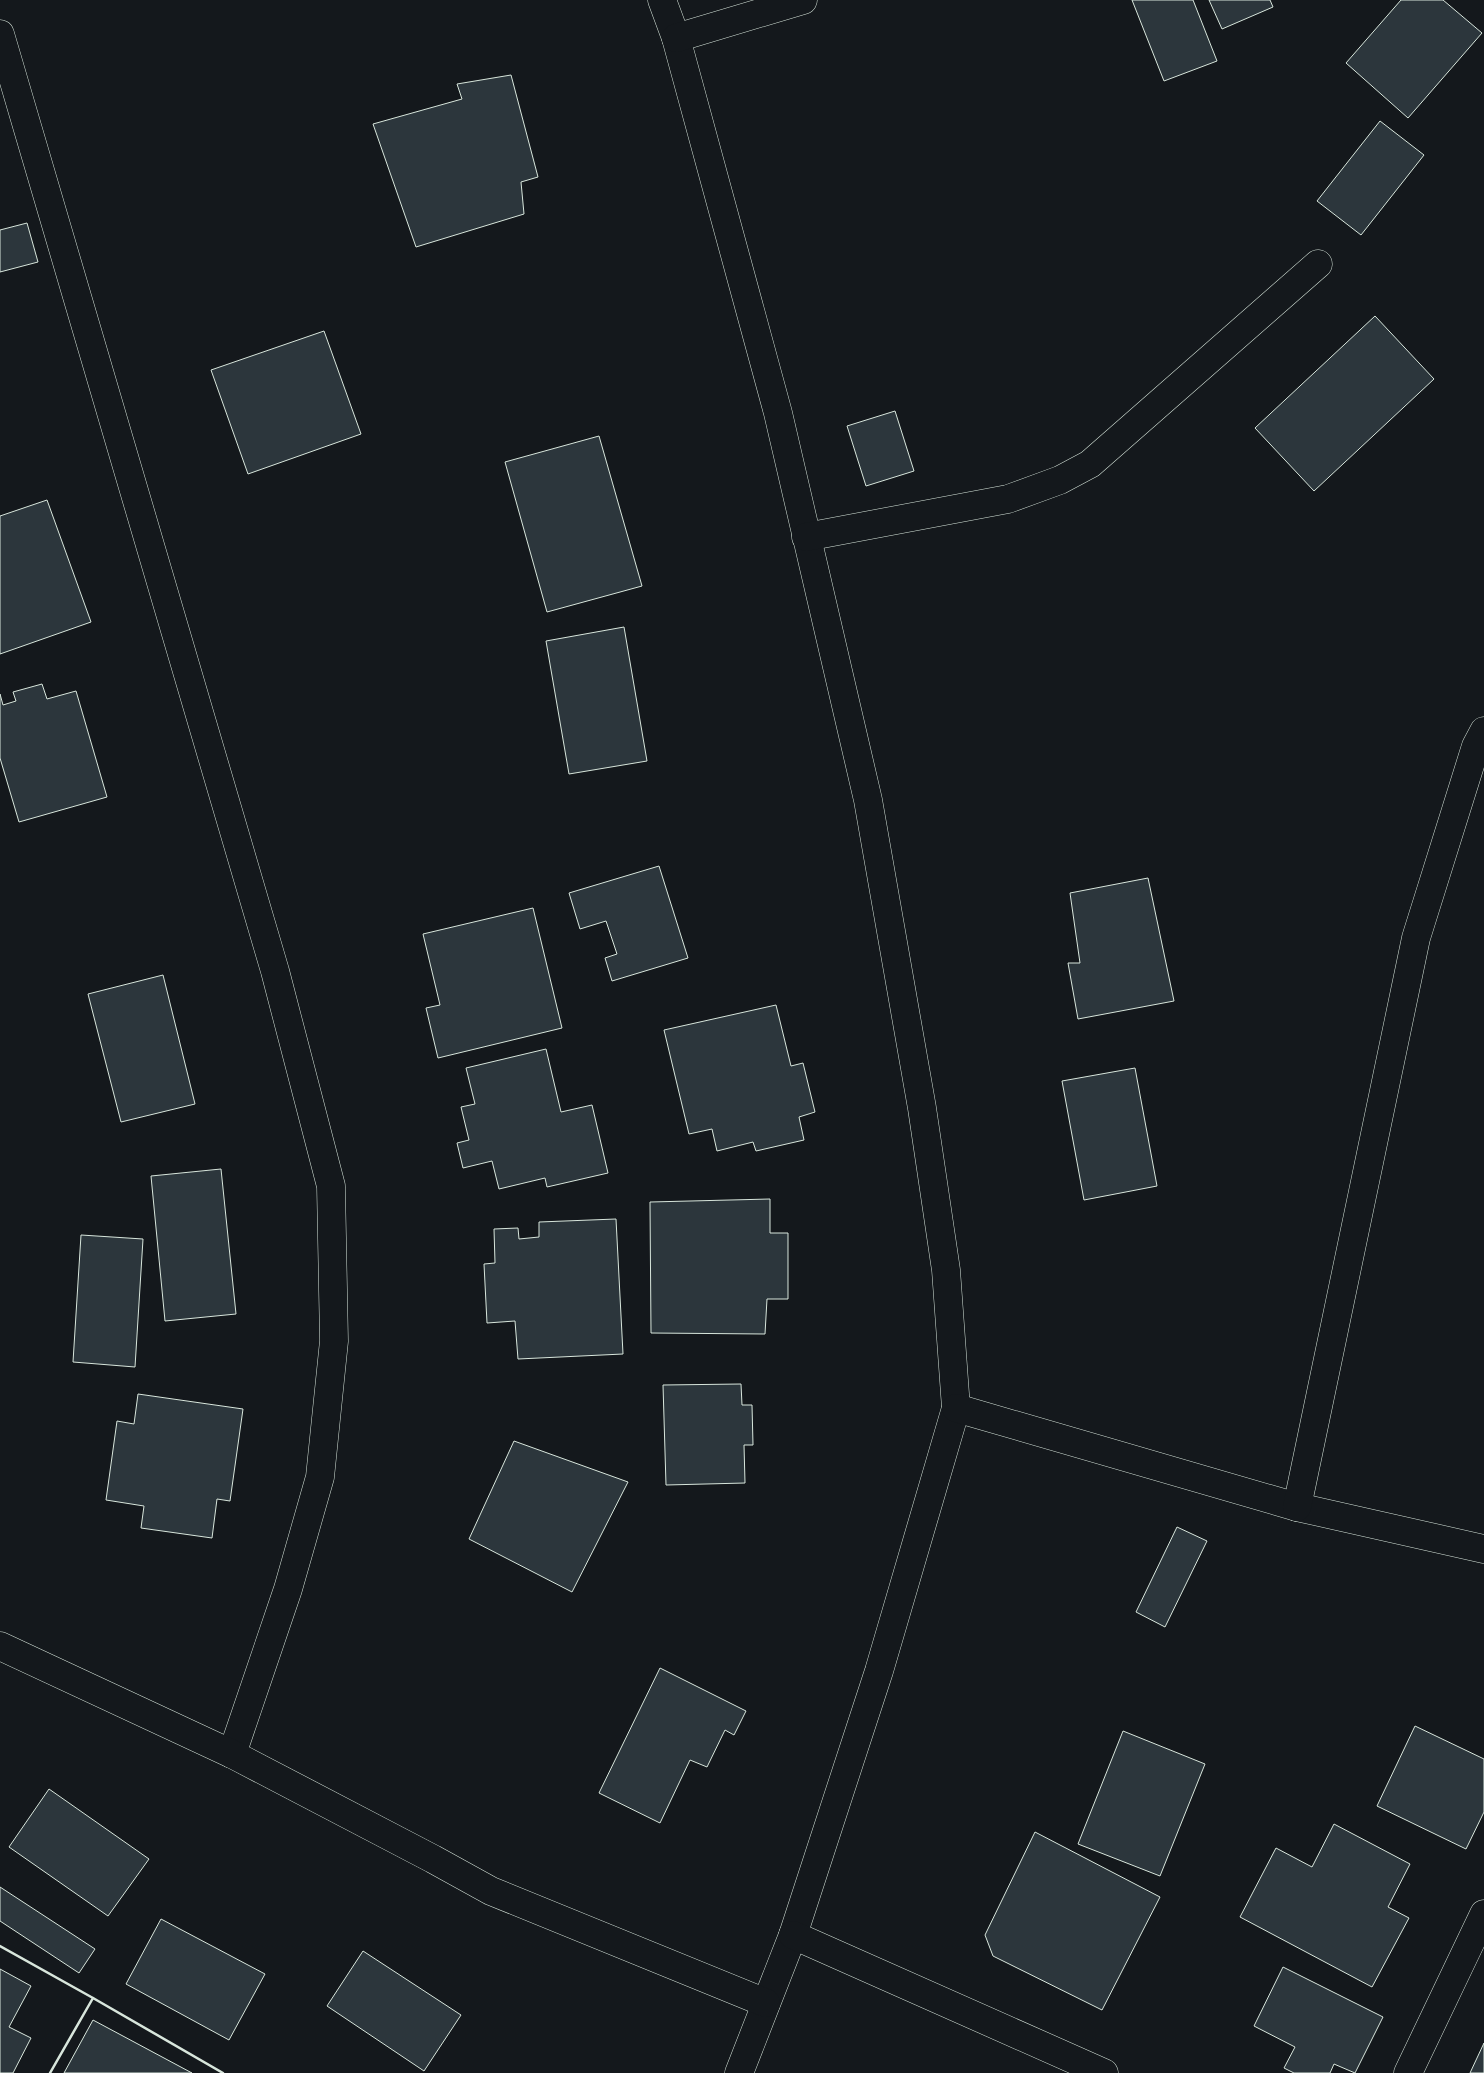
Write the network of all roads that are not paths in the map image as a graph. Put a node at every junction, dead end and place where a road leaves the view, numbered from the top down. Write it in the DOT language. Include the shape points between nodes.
graph roads {
  1 [pos="662,0"];
  2 [pos="803,0"];
  3 [pos="0,34"];
  4 [pos="676,38"];
  5 [pos="1318,264"];
  6 [pos="806,537"];
  7 [pos="1484,731"];
  8 [pos="956,1408"];
  9 [pos="1297,1507"];
  10 [pos="1484,1548"];
  11 [pos="0,1646"];
  12 [pos="232,1754"];
  13 [pos="1484,1914"];
  14 [pos="793,1935"];
  15 [pos="766,2002"];
  16 [pos="739,2073"];
  17 [pos="1104,2073"];
  18 [pos="1408,2073"];
  1 -- 4 [label="street"];
  2 -- 4 [label="street"];
  3 -- 12 [label="street" via="275,971 331,1186 334,1341 320,1477 288,1589"];
  4 -- 6 [label="street" via="775,404"];
  5 -- 6 [label="street" via="1090,464 1068,476 1008,499"];
  6 -- 8 [label="street" via="868,800 920,1099 946,1270"];
  7 -- 9 [label="street" via="1476,746 1416,938"];
  8 -- 9 [label="street"];
  8 -- 14 [label="street" via="879,1671"];
  9 -- 10 [label="street"];
  11 -- 12 [label="street"];
  12 -- 15 [label="street" via="491,1892"];
  13 -- 18 [label="street"];
  14 -- 15 [label="street"];
  14 -- 17 [label="street"];
  15 -- 16 [label="street"];
}
